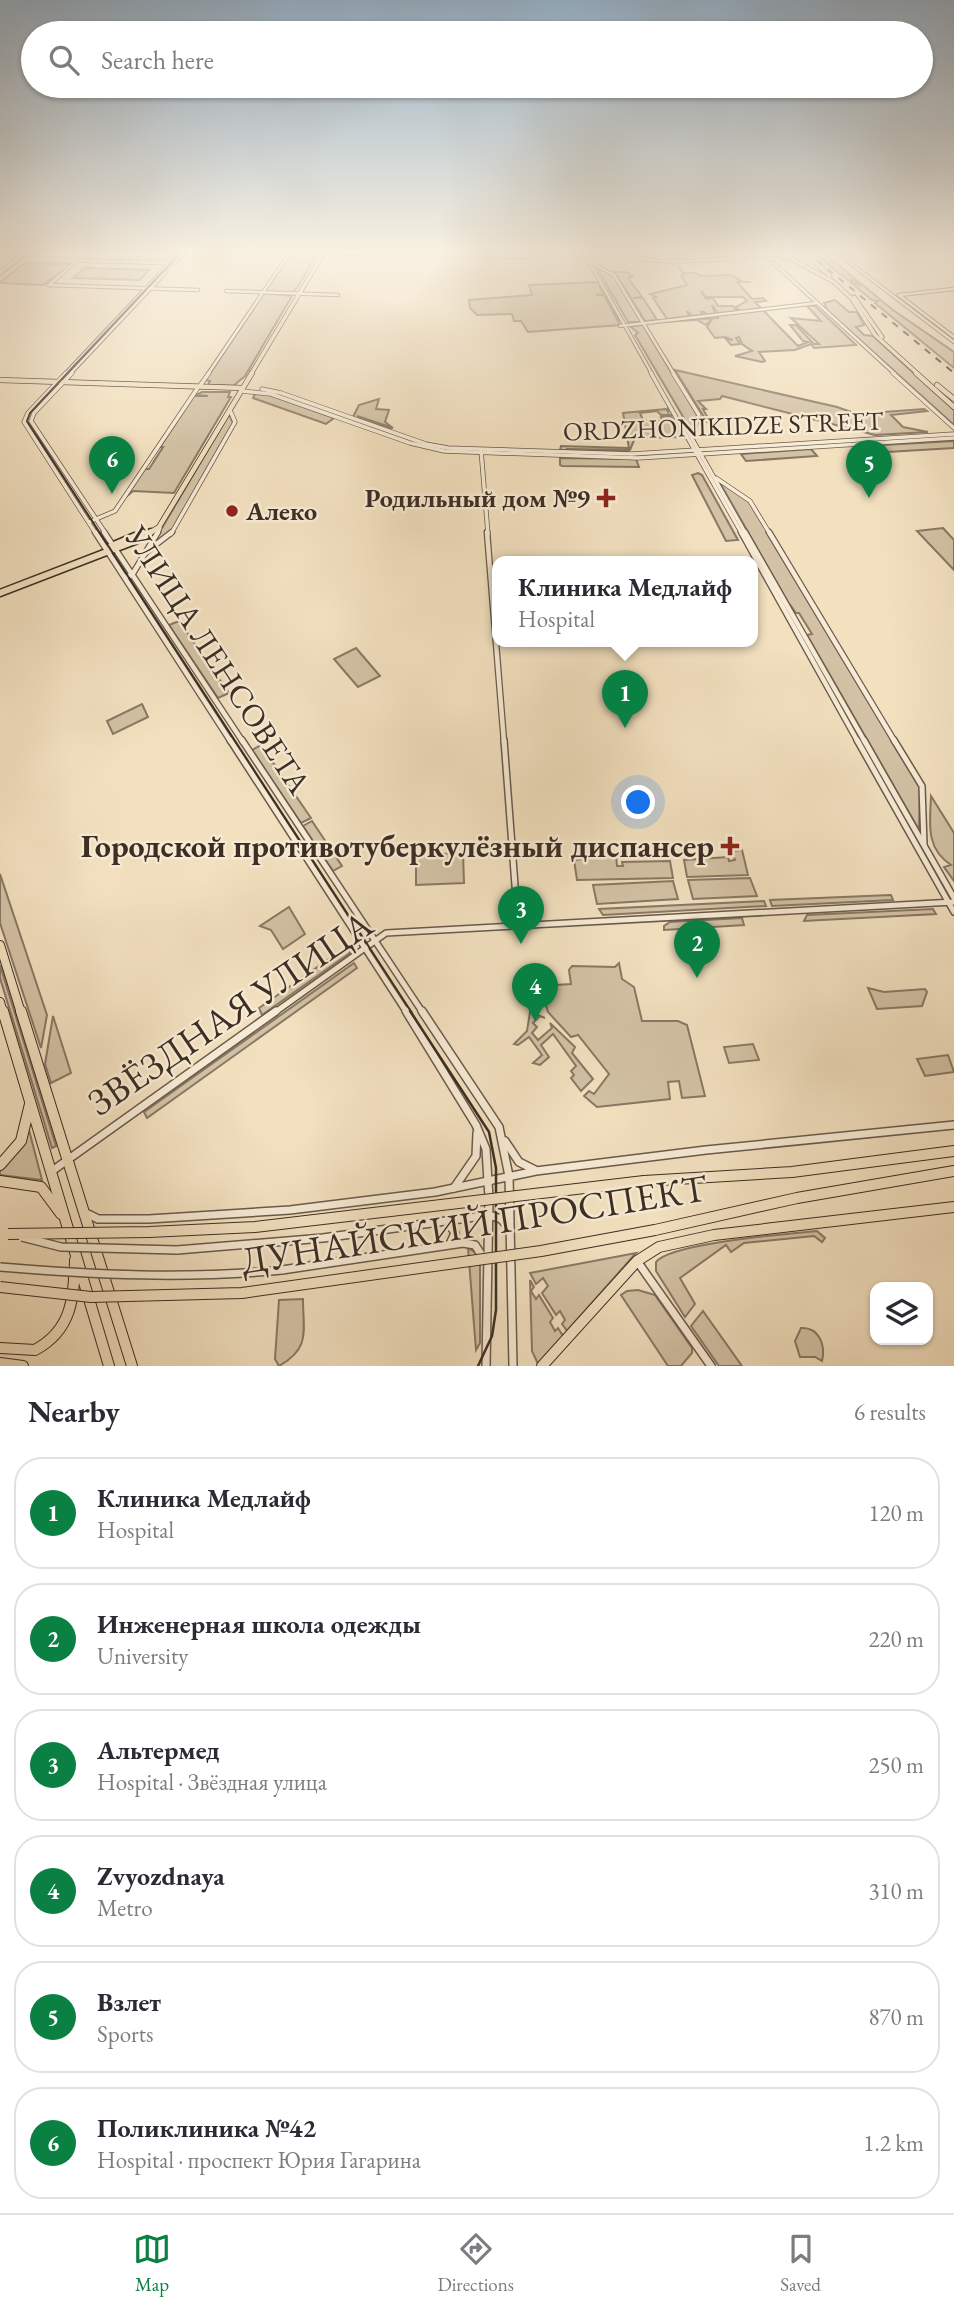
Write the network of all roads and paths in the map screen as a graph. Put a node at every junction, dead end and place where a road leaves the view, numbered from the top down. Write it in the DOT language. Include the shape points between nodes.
graph roads {
  1 [pos="123,315"];
  2 [pos="248,315"];
  3 [pos="284,315"];
  4 [pos="621,315"];
  5 [pos="621,315"];
  6 [pos="638,315"];
  7 [pos="715,315"];
  8 [pos="831,315"];
  9 [pos="861,315"];
  10 [pos="868,315"];
  11 [pos="919,315"];
  12 [pos="923,315"];
  13 [pos="643,323"];
  14 [pos="626,324"];
  15 [pos="620,326"];
  16 [pos="954,340"];
  17 [pos="0,381"];
  18 [pos="59,383"];
  19 [pos="198,388"];
  20 [pos="240,390"];
  21 [pos="954,399"];
  22 [pos="954,407"];
  23 [pos="230,410"];
  24 [pos="954,428"];
  25 [pos="954,436"];
  26 [pos="692,437"];
  27 [pos="481,451"];
  28 [pos="699,453"];
  29 [pos="716,478"];
  30 [pos="96,520"];
  31 [pos="89,523"];
  32 [pos="162,524"];
  33 [pos="114,547"];
  34 [pos="107,550"];
  35 [pos="145,553"];
  36 [pos="757,556"];
  37 [pos="758,557"];
  38 [pos="132,575"];
  39 [pos="125,578"];
  40 [pos="0,591"];
  41 [pos="492,592"];
  42 [pos="496,647"];
  43 [pos="925,845"];
  44 [pos="952,901"];
  45 [pos="954,912"];
  46 [pos="518,925"];
  47 [pos="374,941"];
  48 [pos="0,945"];
  49 [pos="365,948"];
  50 [pos="0,1002"];
  51 [pos="30,1102"];
  52 [pos="476,1125"];
  53 [pos="954,1125"];
  54 [pos="502,1137"];
  55 [pos="954,1151"];
  56 [pos="67,1159"];
  57 [pos="0,1164"];
  58 [pos="51,1171"];
  59 [pos="536,1171"];
  60 [pos="954,1171"];
  61 [pos="509,1176"];
  62 [pos="0,1181"];
  63 [pos="487,1183"];
  64 [pos="454,1188"];
  65 [pos="954,1206"];
  66 [pos="85,1212"];
  67 [pos="489,1215"];
  68 [pos="64,1218"];
  69 [pos="446,1222"];
  70 [pos="511,1230"];
  71 [pos="4,1234"];
  72 [pos="446,1246"];
  73 [pos="76,1255"];
  74 [pos="641,1257"];
  75 [pos="488,1266"];
  76 [pos="0,1267"];
  77 [pos="0,1287"];
  78 [pos="0,1348"];
  79 [pos="0,1363"];
  80 [pos="487,1365"];
  81 [pos="23,1366"];
  82 [pos="109,1366"];
  83 [pos="132,1366"];
  84 [pos="513,1366"];
  85 [pos="542,1366"];
  86 [pos="711,1366"];
  1 -- 18 [label="street, УЛИЦА ЛЕНСОВЕТА"];
  2 -- 19 [label="street"];
  3 -- 20 [label="main road"];
  4 -- 14 [label="street"];
  5 -- 14 [label="street"];
  6 -- 13 [label="street"];
  7 -- 13 [label="street"];
  8 -- 24 [label="street"];
  9 -- 22 [label="main road" via="875,335"];
  10 -- 21 [label="main road" via="883,338"];
  11 -- 16 [label="street"];
  12 -- 16 [label="street"];
  13 -- 14 [label="street"];
  13 -- 26 [label="street" via="699,416"];
  14 -- 15 [label="street"];
  14 -- 26 [label="street"];
  14 -- 28 [label="street"];
  17 -- 18 [label="main road, ORDZHONIKIDZE STREET"];
  18 -- 19 [label="main road, ORDZHONIKIDZE STREET"];
  18 -- 30 [label="street, УЛИЦА ЛЕНСОВЕТА" via="31,421"];
  18 -- 31 [label="street, УЛИЦА ЛЕНСОВЕТА" via="24,422"];
  19 -- 20 [label="main road, ORDZHONIKIDZE STREET"];
  19 -- 30 [label="street" via="115,511"];
  20 -- 23 [label="main road"];
  20 -- 27 [label="street, ORDZHONIKIDZE STREET" via="271,394 427,448"];
  20 -- 33 [label="main road" via="158,524"];
  23 -- 32 [label="main road"];
  23 -- 35 [label="street" via="235,422 170,535"];
  25 -- 28 [label="street, ORDZHONIKIDZE STREET"];
  26 -- 28 [label="street"];
  27 -- 28 [label="street, ORDZHONIKIDZE STREET" via="614,458"];
  27 -- 41 [label="street"];
  28 -- 29 [label="street"];
  28 -- 36 [label="street"];
  29 -- 43 [label="street"];
  29 -- 43 [label="street" via="750,501 922,786"];
  30 -- 31 [label="street"];
  30 -- 33 [label="street, УЛИЦА ЛЕНСОВЕТА"];
  31 -- 34 [label="street, УЛИЦА ЛЕНСОВЕТА"];
  32 -- 33 [label="main road" via="150,534"];
  32 -- 35 [label="street"];
  33 -- 34 [label="main road"];
  33 -- 38 [label="street, УЛИЦА ЛЕНСОВЕТА"];
  34 -- 39 [label="street, УЛИЦА ЛЕНСОВЕТА"];
  34 -- 40 [label="main road"];
  35 -- 38 [label="street"];
  37 -- 44 [label="street"];
  38 -- 39 [label="street"];
  38 -- 47 [label="street, УЛИЦА ЛЕНСОВЕТА"];
  39 -- 49 [label="street, УЛИЦА ЛЕНСОВЕТА"];
  42 -- 46 [label="street"];
  43 -- 44 [label="street"];
  44 -- 45 [label="street"];
  44 -- 46 [label="street, ЗВЁЗДНАЯ УЛИЦА"];
  46 -- 47 [label="street, ЗВЁЗДНАЯ УЛИЦА" via="391,932"];
  47 -- 49 [label="street, ЗВЁЗДНАЯ УЛИЦА"];
  47 -- 54 [label="street, УЛИЦА ЛЕНСОВЕТА" via="492,1115"];
  48 -- 56 [label="main road"];
  49 -- 52 [label="street, УЛИЦА ЛЕНСОВЕТА"];
  49 -- 56 [label="street, ЗВЁЗДНАЯ УЛИЦА"];
  50 -- 51 [label="main road"];
  51 -- 57 [label="main road" via="21,1141"];
  51 -- 58 [label="main road"];
  52 -- 63 [label="street, УЛИЦА ЛЕНСОВЕТА" via="485,1149"];
  52 -- 64 [label="street" via="477,1156"];
  53 -- 59 [label="street"];
  54 -- 59 [label="street" via="519,1162"];
  54 -- 61 [label="street, УЛИЦА ЛЕНСОВЕТА"];
  55 -- 71 [label="main road, ДУНАЙСКИЙ ПРОСПЕКТ, bridge" via="792,1172 573,1187 227,1230"];
  56 -- 58 [label="street, ЗВЁЗДНАЯ УЛИЦА"];
  56 -- 66 [label="main road"];
  58 -- 68 [label="main road"];
  59 -- 61 [label="street"];
  60 -- 77 [label="main road, ДУНАЙСКИЙ ПРОСПЕКТ, bridge" via="541,1251 242,1293 91,1297"];
  61 -- 63 [label="street"];
  61 -- 70 [label="street, УЛИЦА ЛЕНСОВЕТА"];
  62 -- 68 [label="main road" via="41,1187"];
  63 -- 64 [label="street"];
  63 -- 67 [label="street, УЛИЦА ЛЕНСОВЕТА"];
  64 -- 66 [label="street" via="315,1207 188,1217 108,1220"];
  65 -- 74 [label="main road" via="714,1235 662,1247"];
  66 -- 83 [label="main road"];
  67 -- 69 [label="street"];
  67 -- 70 [label="street"];
  67 -- 75 [label="street, УЛИЦА ЛЕНСОВЕТА"];
  68 -- 73 [label="main road"];
  69 -- 71 [label="street, bridge" via="287,1242 135,1251 61,1247"];
  69 -- 72 [label="street" via="455,1233"];
  70 -- 84 [label="street, УЛИЦА ЛЕНСОВЕТА"];
  72 -- 75 [label="street" via="473,1245"];
  72 -- 76 [label="street, bridge" via="222,1275 142,1278"];
  73 -- 78 [label="main road" via="75,1296 59,1332 34,1350"];
  73 -- 82 [label="main road"];
  74 -- 85 [label="main road"];
  74 -- 86 [label="street"];
  75 -- 80 [label="street, УЛИЦА ЛЕНСОВЕТА"];
  79 -- 81 [label="main road"];
}
